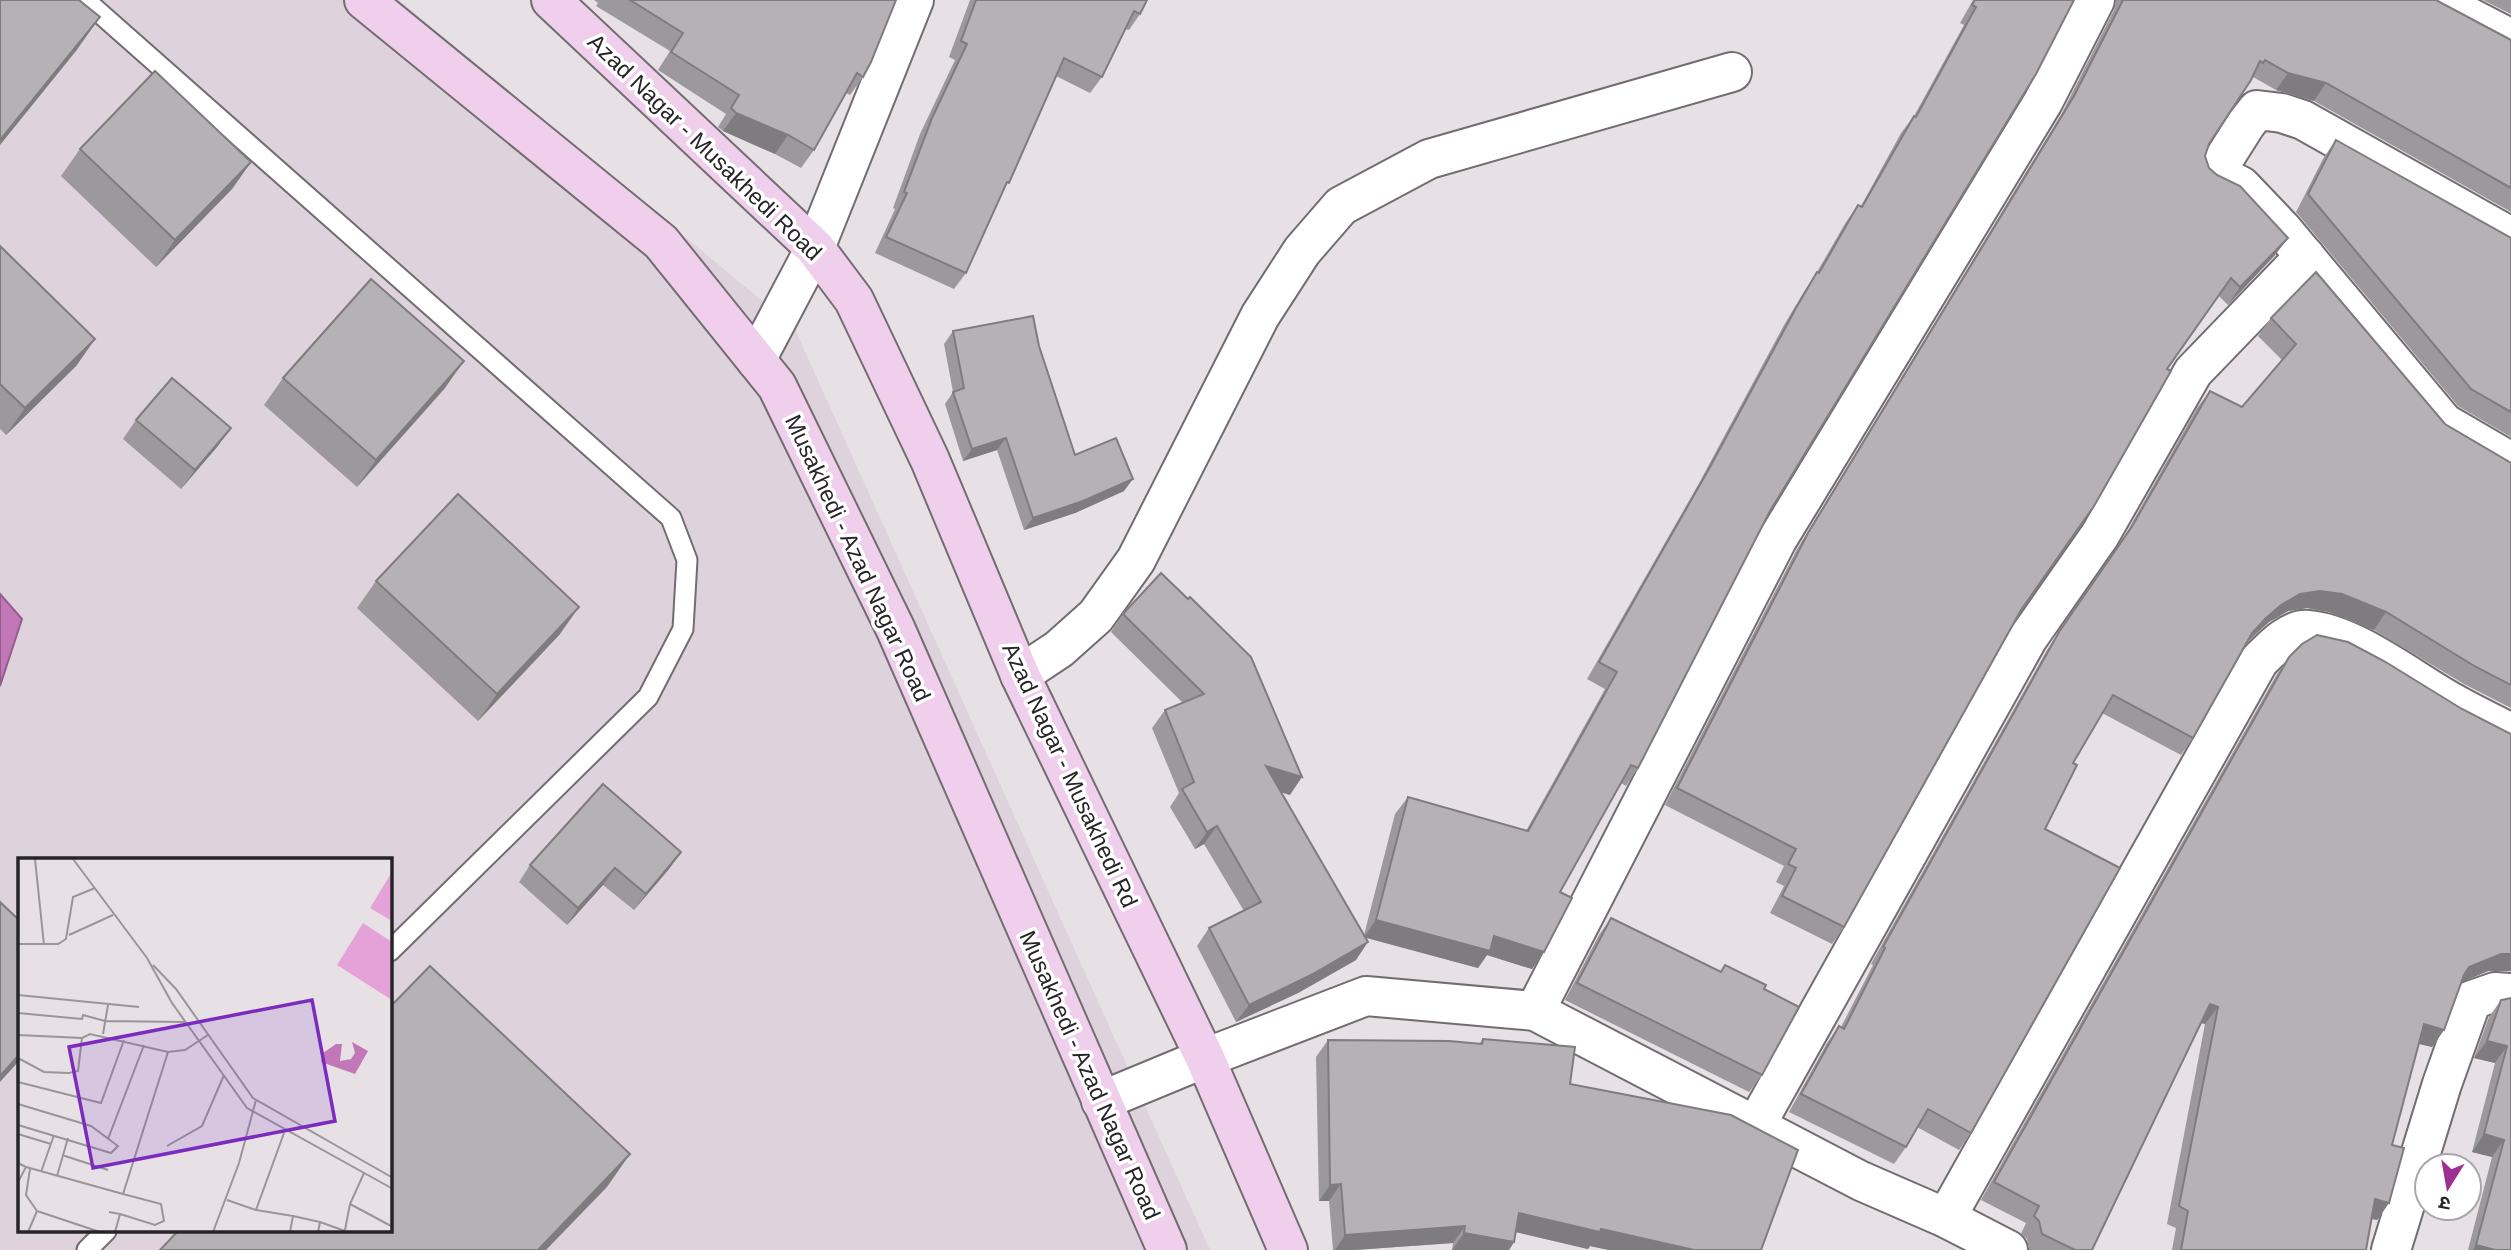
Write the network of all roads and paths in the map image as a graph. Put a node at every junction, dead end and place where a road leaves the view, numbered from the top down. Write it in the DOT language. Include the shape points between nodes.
graph roads {
  1 [pos="85,0"];
  2 [pos="364,0"];
  3 [pos="551,0"];
  4 [pos="914,0"];
  5 [pos="2095,0"];
  6 [pos="2436,0"];
  7 [pos="2511,38"];
  8 [pos="1732,72"];
  9 [pos="2511,237"];
  10 [pos="815,248"];
  11 [pos="2305,256"];
  12 [pos="854,300"];
  13 [pos="755,360"];
  14 [pos="2511,462"];
  15 [pos="1020,675"];
  16 [pos="2511,733"];
  17 [pos="392,949"];
  18 [pos="2511,993"];
  19 [pos="1535,1011"];
  20 [pos="1205,1058"];
  21 [pos="1101,1101"];
  22 [pos="1756,1125"];
  23 [pos="1945,1218"];
  24 [pos="106,1232"];
  25 [pos="87,1250"];
  26 [pos="1167,1250"];
  27 [pos="1288,1250"];
  28 [pos="2008,1250"];
  29 [pos="2391,1250"];
  1 -- 17 [label="lane" via="671,518 687,560 682,629 648,697"];
  2 -- 13 [label="main road, Musakhedi - Azad Nagar Road" via="661,243"];
  3 -- 10 [label="main road, Azad Nagar - Musakhedi Road"];
  4 -- 10 [label="street"];
  5 -- 19 [label="street" via="2043,102 1777,540"];
  6 -- 7 [label="street"];
  8 -- 15 [label="street" via="1429,159 1341,206 1302,251 1260,316 1136,561 1096,615 1059,649"];
  9 -- 11 [label="street" via="2303,120 2257,110 2215,173 2241,186"];
  10 -- 12 [label="main road, Azad Nagar - Musakhedi Road"];
  10 -- 13 [label="street"];
  11 -- 14 [label="street" via="2444,423"];
  11 -- 22 [label="street" via="2193,372 2100,535 2028,638"];
  12 -- 15 [label="main road, Azad Nagar - Musakhedi Rd" via="930,460"];
  13 -- 21 [label="main road, Musakhedi - Azad Nagar Road" via="777,386 896,630"];
  15 -- 20 [label="main road, Azad Nagar - Musakhedi Rd"];
  16 -- 23 [label="street" via="2337,638 2306,629 2270,650 2259,661"];
  18 -- 29 [label="street" via="2495,992 2472,1000"];
  19 -- 20 [label="street" via="1366,996"];
  19 -- 22 [label="street"];
  20 -- 21 [label="street"];
  20 -- 27 [label="main road, Azad Nagar - Musakhedi Rd"];
  21 -- 26 [label="main road, Musakhedi - Azad Nagar Road"];
  22 -- 23 [label="street" via="1861,1181"];
  23 -- 28 [label="street"];
  24 -- 25 [label="lane"];
}
